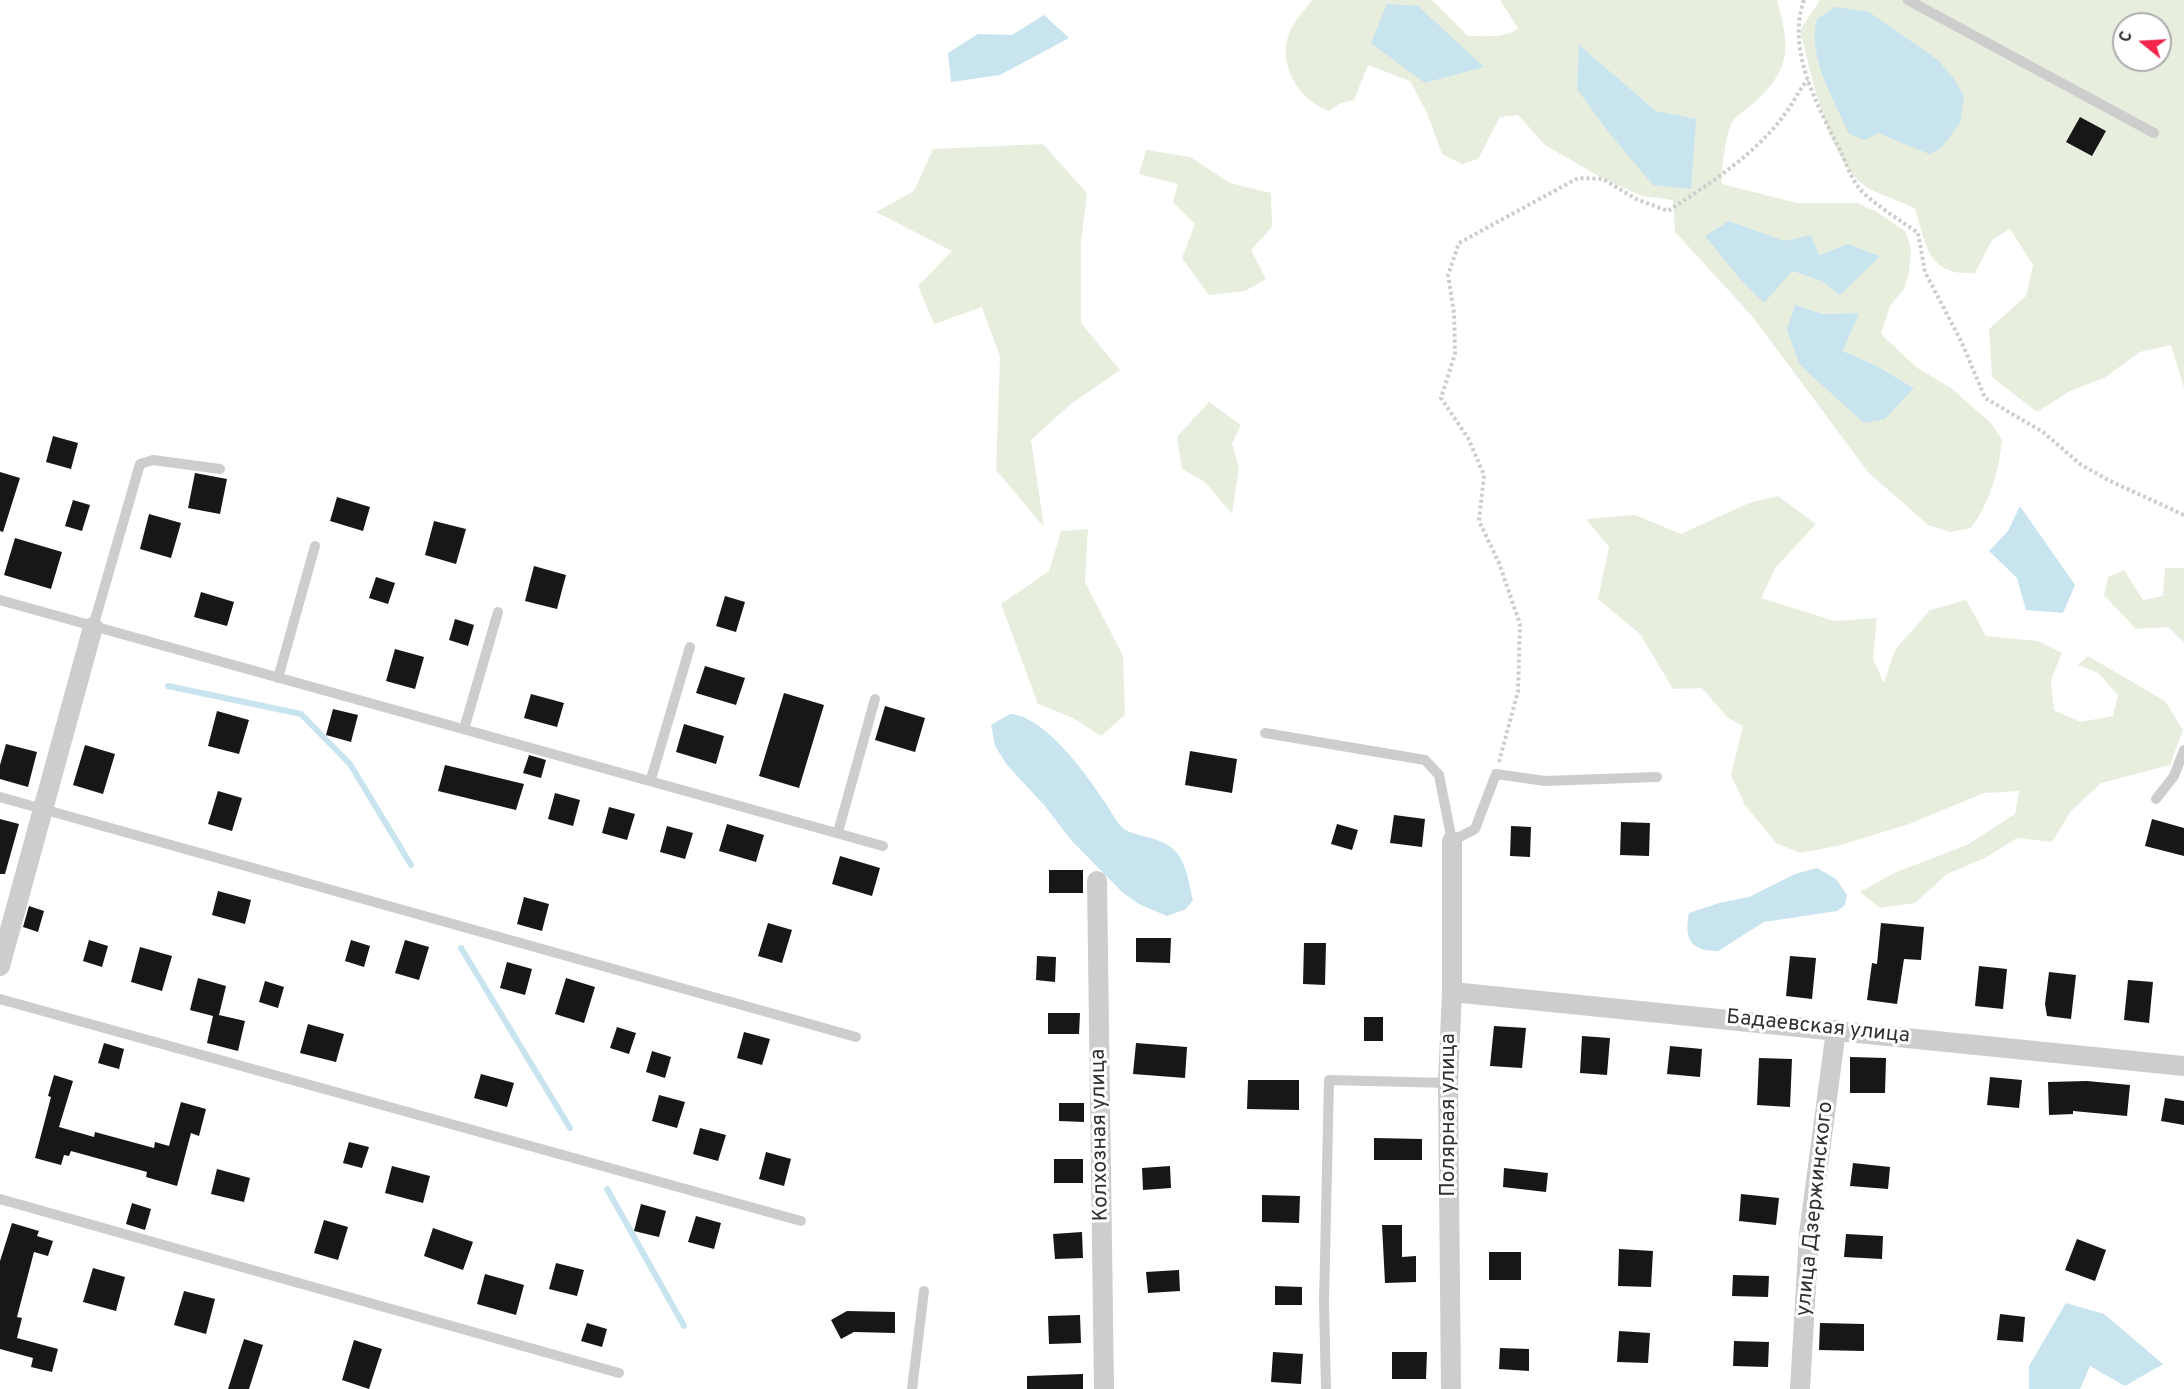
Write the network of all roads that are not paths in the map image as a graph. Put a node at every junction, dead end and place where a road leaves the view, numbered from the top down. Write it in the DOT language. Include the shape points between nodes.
graph roads {
  1 [pos="1908,0"];
  2 [pos="2154,133"];
  3 [pos="220,469"];
  4 [pos="315,546"];
  5 [pos="0,600"];
  6 [pos="498,612"];
  7 [pos="93,627"];
  8 [pos="690,647"];
  9 [pos="278,678"];
  10 [pos="875,699"];
  11 [pos="464,729"];
  12 [pos="1265,733"];
  13 [pos="2184,750"];
  14 [pos="1657,777"];
  15 [pos="651,780"];
  16 [pos="0,797"];
  17 [pos="2156,799"];
  18 [pos="43,809"];
  19 [pos="838,832"];
  20 [pos="1452,841"];
  21 [pos="883,846"];
  22 [pos="1097,881"];
  23 [pos="0,966"];
  24 [pos="1452,992"];
  25 [pos="0,999"];
  26 [pos="1836,1030"];
  27 [pos="856,1037"];
  28 [pos="2184,1066"];
  29 [pos="1448,1083"];
  30 [pos="0,1199"];
  31 [pos="801,1221"];
  32 [pos="924,1291"];
  33 [pos="619,1373"];
  34 [pos="912,1389"];
  35 [pos="1104,1389"];
  36 [pos="1326,1389"];
  37 [pos="1451,1389"];
  38 [pos="1800,1389"];
  1 -- 2 [label="lane"];
  3 -- 7 [label="lane" via="153,460 140,464"];
  4 -- 9 [label="lane"];
  5 -- 7 [label="lane"];
  6 -- 11 [label="lane"];
  7 -- 9 [label="lane"];
  7 -- 18 [label="street"];
  8 -- 15 [label="lane"];
  9 -- 11 [label="lane"];
  10 -- 19 [label="lane"];
  11 -- 15 [label="lane"];
  12 -- 20 [label="lane" via="1425,760 1439,775"];
  13 -- 17 [label="lane" via="2174,776"];
  14 -- 20 [label="lane" via="1545,781 1496,774 1475,829"];
  15 -- 19 [label="lane"];
  16 -- 18 [label="lane"];
  18 -- 23 [label="street"];
  18 -- 27 [label="lane"];
  19 -- 21 [label="lane"];
  20 -- 24 [label="street, Полярная улица"];
  22 -- 35 [label="street, Колхозная улица"];
  24 -- 26 [label="street, Бадаевская улица"];
  24 -- 29 [label="street, Полярная улица"];
  25 -- 31 [label="lane"];
  26 -- 28 [label="street, Бадаевская улица"];
  26 -- 38 [label="street, улица Дзержинского" via="1809,1234"];
  29 -- 36 [label="lane" via="1329,1080"];
  29 -- 37 [label="street, Полярная улица"];
  30 -- 33 [label="lane"];
  32 -- 34 [label="lane"];
}
